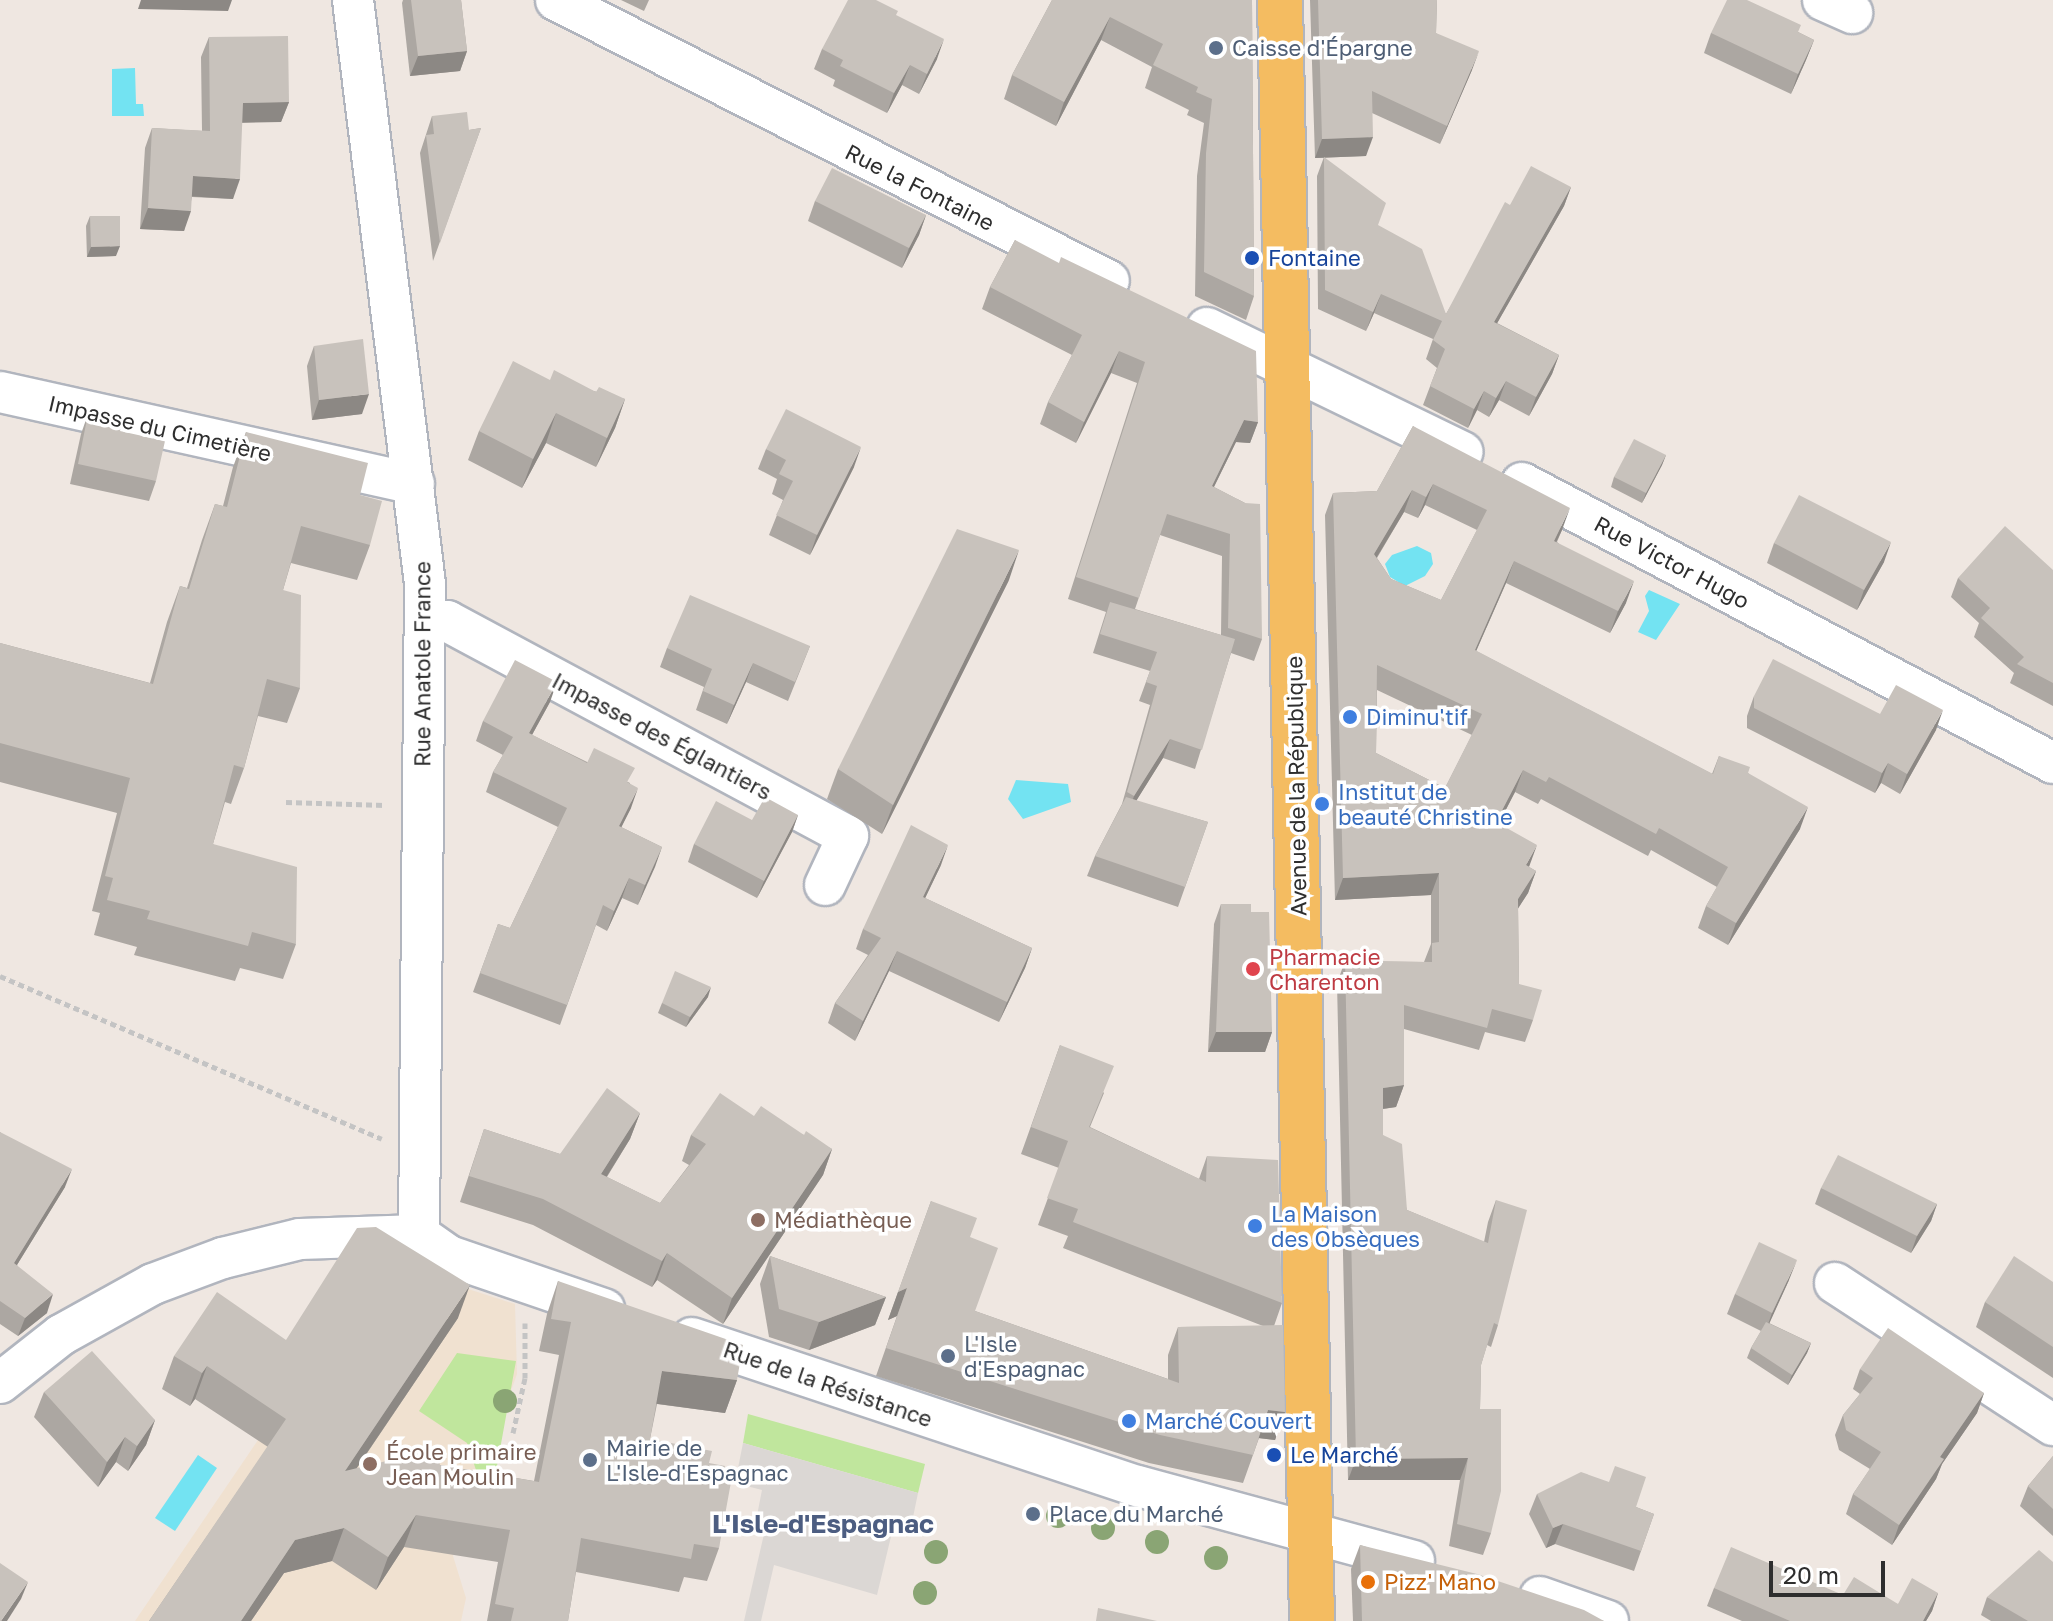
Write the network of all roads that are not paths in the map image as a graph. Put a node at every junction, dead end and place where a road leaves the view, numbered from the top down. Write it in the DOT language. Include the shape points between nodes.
graph roads {
  1 [pos="353,0"];
  2 [pos="556,0"];
  3 [pos="1280,0"];
  4 [pos="1288,368"];
  5 [pos="0,392"];
  6 [pos="414,484"];
  7 [pos="425,621"];
  8 [pos="2053,763"];
  9 [pos="825,885"];
  10 [pos="419,1235"];
  11 [pos="1835,1283"];
  12 [pos="0,1383"];
  13 [pos="2053,1425"];
  14 [pos="1312,1536"];
  15 [pos="1446,1569"];
  16 [pos="1502,1585"];
  17 [pos="1312,1621"];
  18 [pos="1608,1621"];
  1 -- 6 [label="street, Rue Anatole France"];
  2 -- 4 [label="street, Rue la Fontaine"];
  3 -- 4 [label="main road, Avenue de la République"];
  4 -- 8 [label="street, Rue Victor Hugo" via="1424,431"];
  4 -- 14 [label="main road, Avenue de la République"];
  5 -- 6 [label="street, Impasse du Cimetière"];
  6 -- 7 [label="street, Rue Anatole France"];
  7 -- 9 [label="street, Impasse des Églantiers" via="447,621 848,836"];
  7 -- 10 [label="street, Rue Anatole France"];
  10 -- 12 [label="street" via="300,1239 223,1258 153,1284 74,1327"];
  10 -- 14 [label="street, Rue de la Résistance" via="449,1256 512,1278 1007,1444"];
  11 -- 13 [label="street"];
  14 -- 15 [label="street, Rue de la Résistance"];
  14 -- 17 [label="main road, Avenue de la République"];
  16 -- 18 [label="street"];
}
